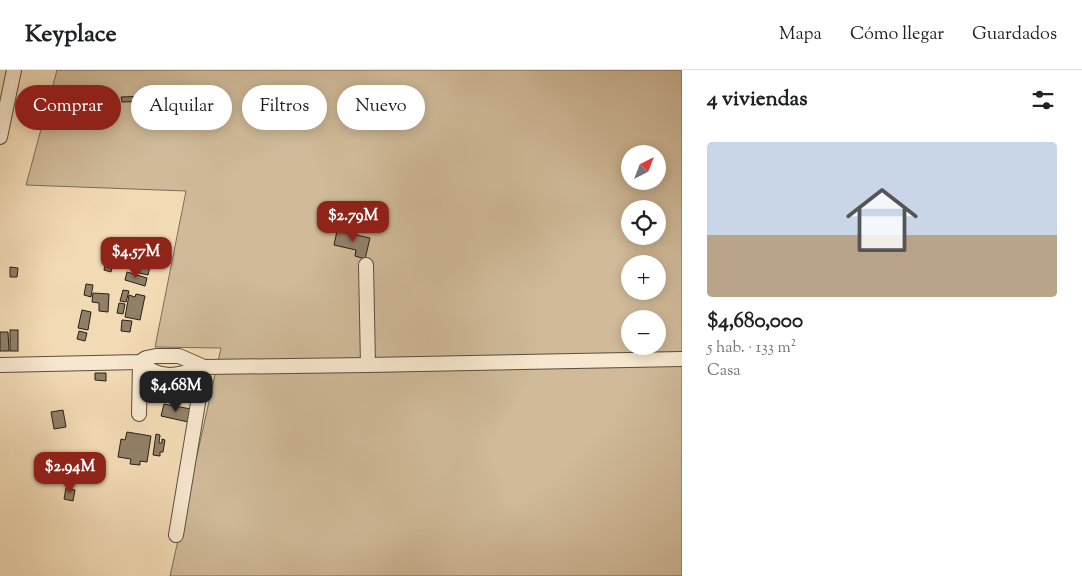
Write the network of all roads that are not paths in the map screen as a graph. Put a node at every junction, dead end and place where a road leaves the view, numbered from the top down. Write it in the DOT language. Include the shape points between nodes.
graph roads {
  1 [pos="14,70"];
  2 [pos="0,137"];
  3 [pos="366,265"];
  4 [pos="682,358"];
  5 [pos="140,362"];
  6 [pos="0,365"];
  7 [pos="368,365"];
  8 [pos="204,367"];
  9 [pos="139,414"];
  10 [pos="176,535"];
  1 -- 2 [label="street"];
  3 -- 7 [label="street"];
  4 -- 7 [label="street"];
  5 -- 6 [label="street"];
  5 -- 8 [label="street" via="156,356 179,356"];
  5 -- 8 [label="street" via="148,370 165,375 178,376"];
  5 -- 9 [label="street"];
  7 -- 8 [label="street"];
  8 -- 10 [label="street"];
}
